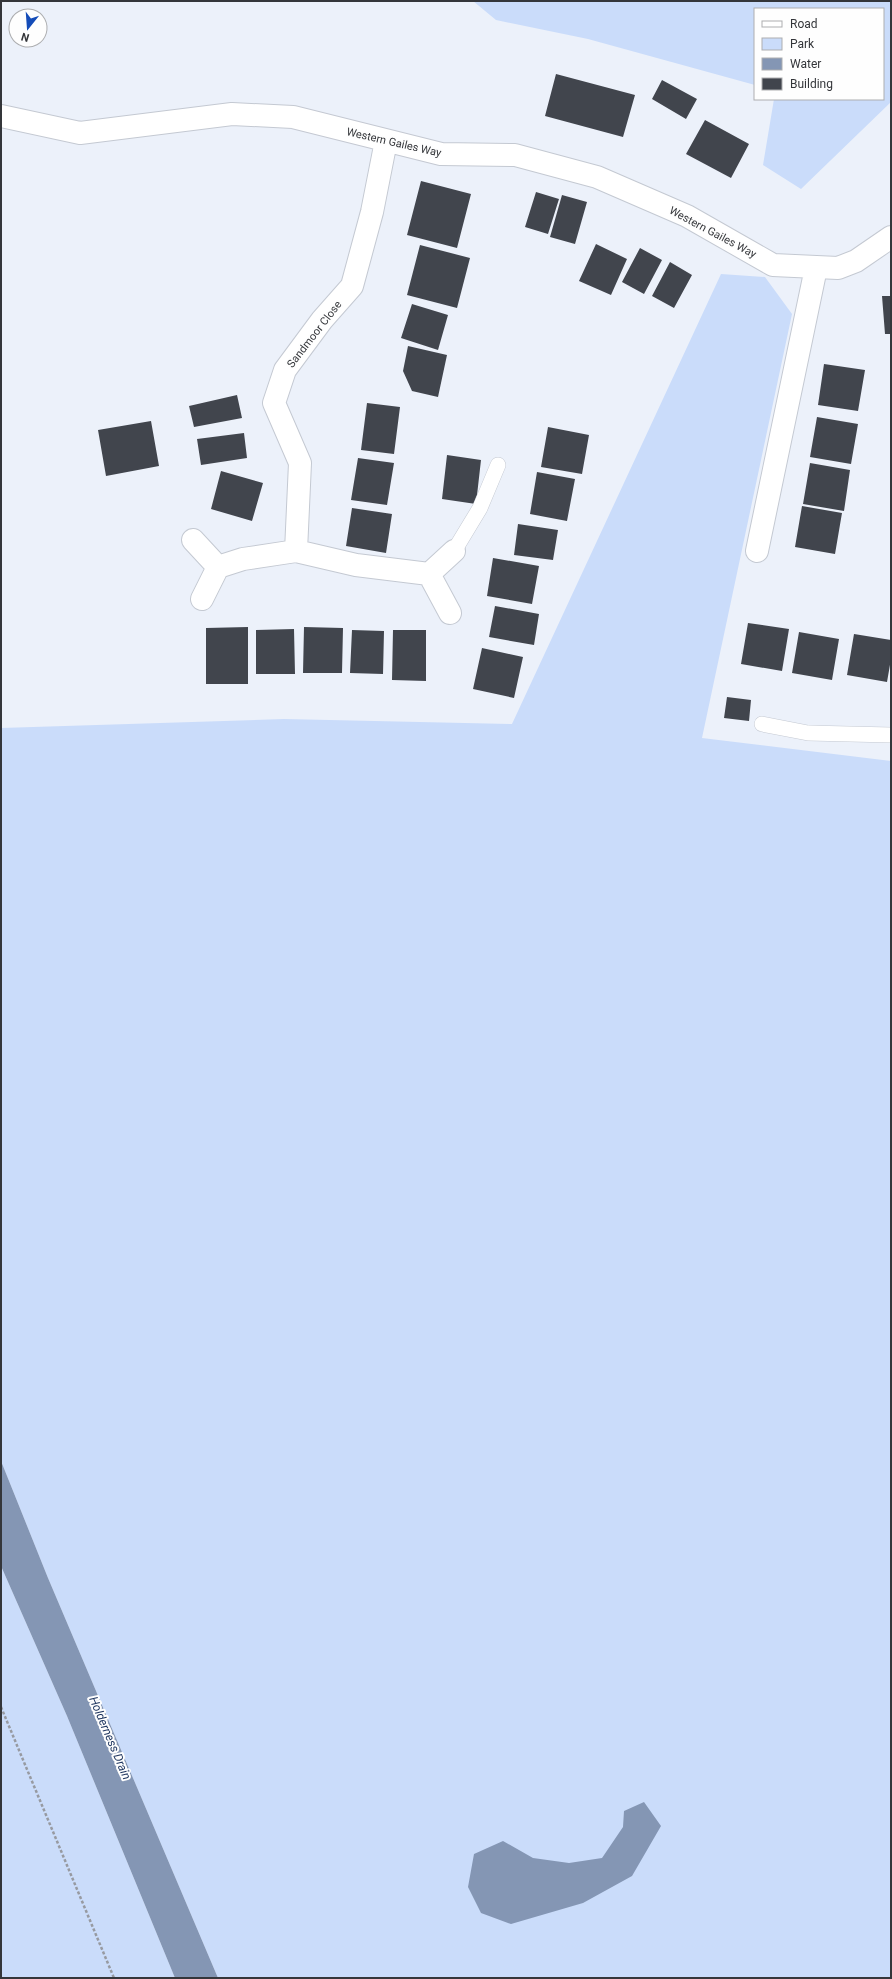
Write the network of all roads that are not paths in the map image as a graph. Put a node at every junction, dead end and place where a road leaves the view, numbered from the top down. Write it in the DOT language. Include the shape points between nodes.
graph roads {
  1 [pos="1,116"];
  2 [pos="386,141"];
  3 [pos="891,237"];
  4 [pos="816,268"];
  5 [pos="498,465"];
  6 [pos="193,540"];
  7 [pos="296,551"];
  8 [pos="454,551"];
  9 [pos="757,551"];
  10 [pos="218,567"];
  11 [pos="430,574"];
  12 [pos="202,599"];
  13 [pos="450,613"];
  14 [pos="762,724"];
  15 [pos="891,735"];
  1 -- 2 [label="street, Western Gailes Way" via="80,133 232,114 285,116"];
  2 -- 4 [label="street, Western Gailes Way" via="441,154 515,155 597,177 687,216 773,265"];
  2 -- 7 [label="street, Sandmoor Close" via="372,212 352,286 322,320 285,370 274,403 300,463"];
  3 -- 4 [label="street, Western Gailes Way" via="856,261 838,268"];
  4 -- 9 [label="street"];
  5 -- 8 [label="lane" via="480,508"];
  6 -- 10 [label="street"];
  7 -- 10 [label="street" via="243,559"];
  7 -- 11 [label="street" via="356,565"];
  8 -- 11 [label="street"];
  10 -- 12 [label="street"];
  11 -- 13 [label="street"];
  14 -- 15 [label="lane" via="808,733"];
}
